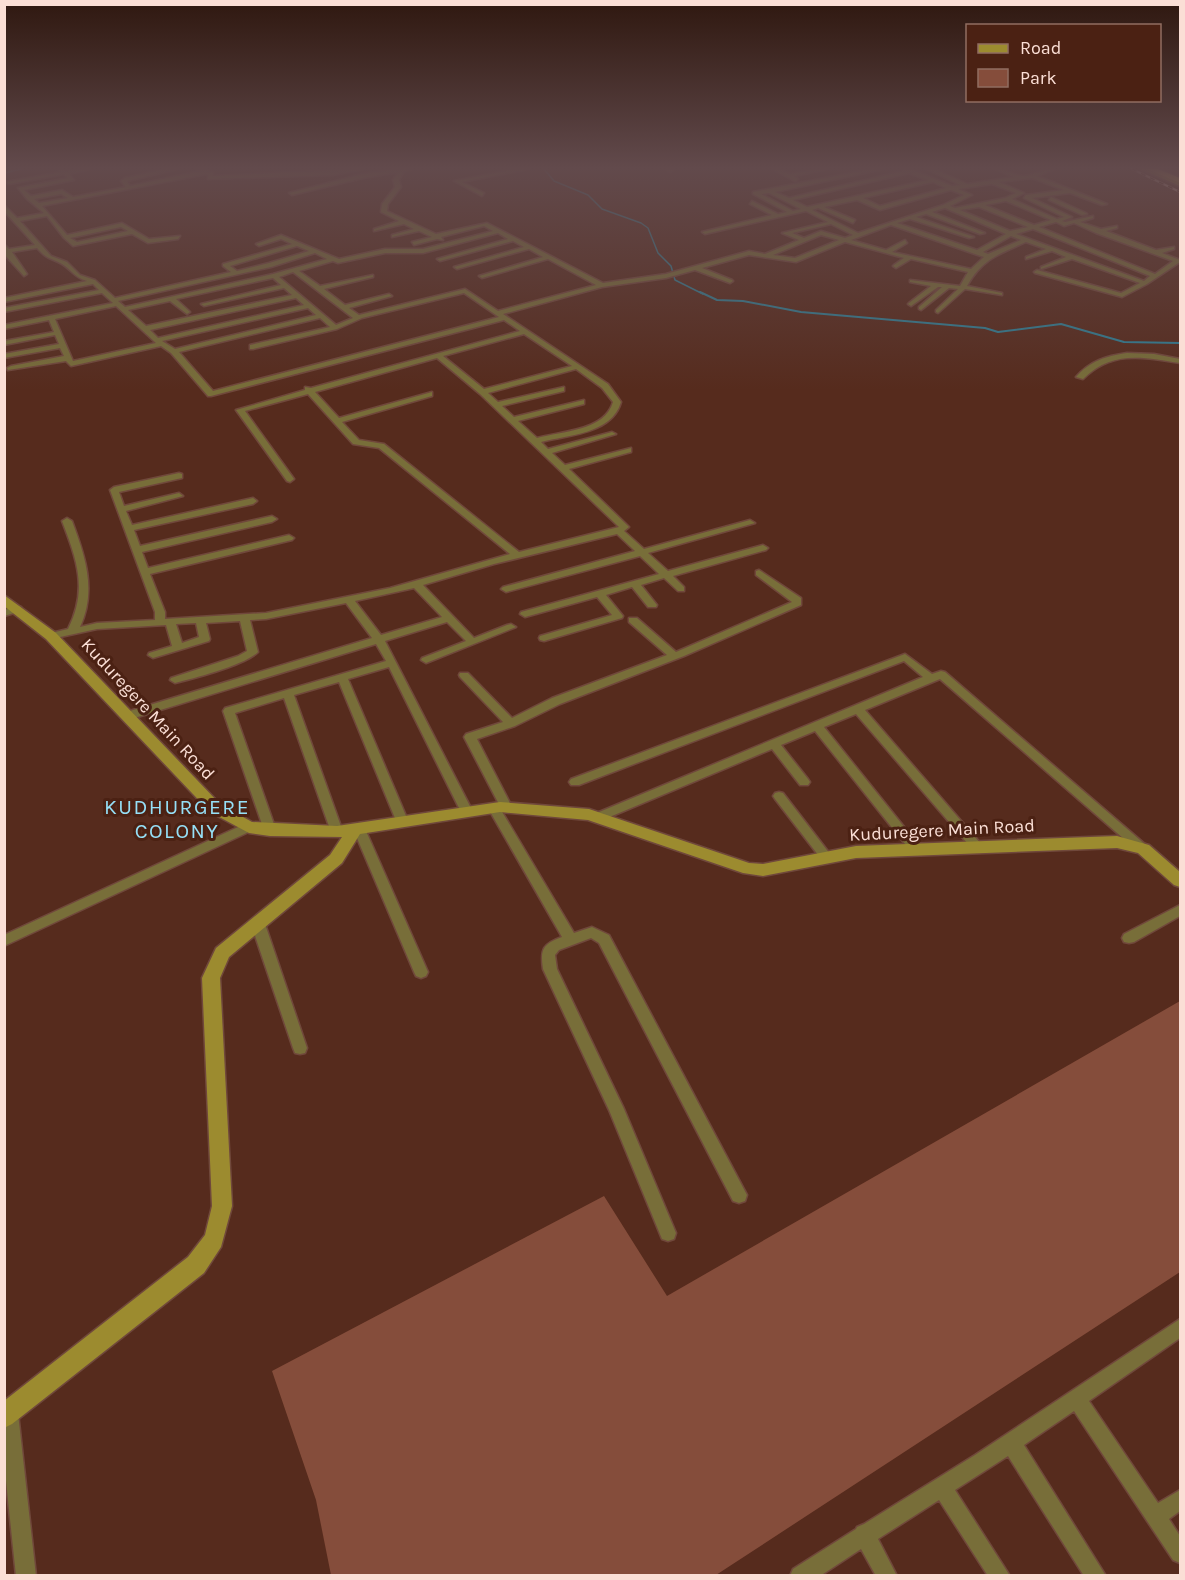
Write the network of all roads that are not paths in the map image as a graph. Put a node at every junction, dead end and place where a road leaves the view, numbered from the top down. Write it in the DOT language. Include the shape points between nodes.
graph roads {
  1 [pos="35,243"];
  2 [pos="263,243"];
  3 [pos="295,243"];
  4 [pos="451,243"];
  5 [pos="500,243"];
  6 [pos="521,243"];
  7 [pos="797,243"];
  8 [pos="839,243"];
  9 [pos="850,243"];
  10 [pos="900,243"];
  11 [pos="950,243"];
  12 [pos="960,243"];
  13 [pos="995,243"];
  14 [pos="1020,243"];
  15 [pos="1034,243"];
  16 [pos="1072,243"];
  17 [pos="1086,243"];
  18 [pos="1127,243"];
  19 [pos="259,244"];
  20 [pos="298,244"];
  21 [pos="956,245"];
  22 [pos="38,246"];
  23 [pos="530,247"];
  24 [pos="1172,248"];
  25 [pos="1052,249"];
  26 [pos="6,250"];
  27 [pos="316,251"];
  28 [pos="884,251"];
  29 [pos="978,253"];
  30 [pos="1154,253"];
  31 [pos="765,256"];
  32 [pos="989,256"];
  33 [pos="1074,256"];
  34 [pos="549,257"];
  35 [pos="873,257"];
  36 [pos="910,257"];
  37 [pos="1028,258"];
  38 [pos="333,259"];
  39 [pos="440,259"];
  40 [pos="896,266"];
  41 [pos="457,267"];
  42 [pos="696,268"];
  43 [pos="294,270"];
  44 [pos="972,271"];
  45 [pos="237,273"];
  46 [pos="24,274"];
  47 [pos="1120,274"];
  48 [pos="1158,274"];
  49 [pos="274,276"];
  50 [pos="371,276"];
  51 [pos="482,276"];
  52 [pos="1112,277"];
  53 [pos="82,278"];
  54 [pos="730,281"];
  55 [pos="912,281"];
  56 [pos="94,282"];
  57 [pos="1145,283"];
  58 [pos="602,285"];
  59 [pos="936,285"];
  60 [pos="285,286"];
  61 [pos="948,286"];
  62 [pos="964,286"];
  63 [pos="320,288"];
  64 [pos="24,289"];
  65 [pos="104,291"];
  66 [pos="1002,291"];
  67 [pos="297,296"];
  68 [pos="389,296"];
  69 [pos="172,299"];
  70 [pos="4,300"];
  71 [pos="117,304"];
  72 [pos="204,304"];
  73 [pos="911,304"];
  74 [pos="308,306"];
  75 [pos="344,307"];
  76 [pos="921,308"];
  77 [pos="4,310"];
  78 [pos="938,311"];
  79 [pos="187,312"];
  80 [pos="497,313"];
  81 [pos="321,316"];
  82 [pos="51,317"];
  83 [pos="358,318"];
  84 [pos="505,318"];
  85 [pos="4,327"];
  86 [pos="335,328"];
  87 [pos="144,329"];
  88 [pos="525,332"];
  89 [pos="57,333"];
  90 [pos="159,342"];
  91 [pos="4,343"];
  92 [pos="63,345"];
  93 [pos="253,347"];
  94 [pos="174,351"];
  95 [pos="437,355"];
  96 [pos="4,356"];
  97 [pos="68,358"];
  98 [pos="4,361"];
  99 [pos="1180,364"];
  100 [pos="577,367"];
  101 [pos="308,389"];
  102 [pos="561,389"];
  103 [pos="483,392"];
  104 [pos="429,394"];
  105 [pos="581,402"];
  106 [pos="497,405"];
  107 [pos="338,420"];
  108 [pos="512,420"];
  109 [pos="612,434"];
  110 [pos="535,441"];
  111 [pos="628,450"];
  112 [pos="546,452"];
  113 [pos="564,468"];
  114 [pos="179,476"];
  115 [pos="290,479"];
  116 [pos="179,496"];
  117 [pos="253,501"];
  118 [pos="122,509"];
  119 [pos="272,519"];
  120 [pos="67,521"];
  121 [pos="750,523"];
  122 [pos="129,528"];
  123 [pos="619,531"];
  124 [pos="289,538"];
  125 [pos="763,548"];
  126 [pos="137,550"];
  127 [pos="642,552"];
  128 [pos="518,556"];
  129 [pos="145,572"];
  130 [pos="759,573"];
  131 [pos="666,575"];
  132 [pos="634,583"];
  133 [pos="417,585"];
  134 [pos="506,589"];
  135 [pos="681,589"];
  136 [pos="599,593"];
  137 [pos="349,600"];
  138 [pos="652,605"];
  139 [pos="9,607"];
  140 [pos="525,614"];
  141 [pos="244,617"];
  142 [pos="449,618"];
  143 [pos="201,620"];
  144 [pos="633,620"];
  145 [pos="165,621"];
  146 [pos="511,627"];
  147 [pos="73,630"];
  148 [pos="51,636"];
  149 [pos="544,638"];
  150 [pos="380,640"];
  151 [pos="473,642"];
  152 [pos="178,648"];
  153 [pos="153,655"];
  154 [pos="675,656"];
  155 [pos="426,660"];
  156 [pos="392,663"];
  157 [pos="464,675"];
  158 [pos="342,677"];
  159 [pos="931,678"];
  160 [pos="175,680"];
  161 [pos="288,693"];
  162 [pos="858,709"];
  163 [pos="127,716"];
  164 [pos="511,723"];
  165 [pos="817,726"];
  166 [pos="774,744"];
  167 [pos="575,782"];
  168 [pos="804,782"];
  169 [pos="779,796"];
  170 [pos="500,808"];
  171 [pos="467,812"];
  172 [pos="596,818"];
  173 [pos="403,823"];
  174 [pos="249,827"];
  175 [pos="270,830"];
  176 [pos="357,831"];
  177 [pos="337,832"];
  178 [pos="978,848"];
  179 [pos="1143,849"];
  180 [pos="917,851"];
  181 [pos="826,858"];
  182 [pos="1180,881"];
  183 [pos="1180,910"];
  184 [pos="258,924"];
  185 [pos="1129,938"];
  186 [pos="570,939"];
  187 [pos="4,941"];
  188 [pos="422,972"];
  189 [pos="300,1048"];
  190 [pos="739,1195"];
  191 [pos="668,1233"];
  192 [pos="1180,1328"];
  193 [pos="1077,1399"];
  194 [pos="7,1414"];
  195 [pos="1011,1443"];
  196 [pos="942,1487"];
  197 [pos="1180,1500"];
  198 [pos="1156,1516"];
  199 [pos="864,1534"];
  200 [pos="1180,1553"];
  201 [pos="26,1575"];
  202 [pos="800,1575"];
  203 [pos="887,1575"];
  204 [pos="1000,1575"];
  205 [pos="1096,1575"];
  1 -- 22 [label="street"];
  2 -- 19 [label="street"];
  3 -- 20 [label="street"];
  4 -- 38 [label="street" via="423,251 385,250"];
  5 -- 39 [label="street"];
  6 -- 23 [label="street"];
  7 -- 31 [label="street"];
  8 -- 31 [label="street" via="796,260"];
  9 -- 28 [label="street"];
  10 -- 28 [label="street"];
  11 -- 21 [label="street"];
  12 -- 21 [label="street"];
  13 -- 29 [label="street"];
  14 -- 32 [label="street"];
  15 -- 25 [label="street"];
  16 -- 48 [label="street"];
  17 -- 48 [label="street"];
  18 -- 30 [label="street"];
  20 -- 27 [label="street"];
  20 -- 45 [label="street" via="225,265"];
  21 -- 29 [label="street"];
  22 -- 26 [label="street"];
  22 -- 53 [label="street"];
  23 -- 34 [label="street"];
  23 -- 41 [label="street"];
  24 -- 30 [label="street"];
  25 -- 33 [label="street"];
  25 -- 37 [label="street"];
  26 -- 46 [label="street"];
  27 -- 38 [label="street"];
  27 -- 45 [label="street"];
  28 -- 35 [label="street"];
  28 -- 36 [label="street"];
  29 -- 32 [label="street"];
  30 -- 48 [label="street" via="1178,261"];
  31 -- 42 [label="street" via="749,253"];
  32 -- 44 [label="street"];
  33 -- 47 [label="street"];
  33 -- 57 [label="street" via="1040,270 1122,295"];
  34 -- 51 [label="street"];
  34 -- 58 [label="street"];
  36 -- 40 [label="street"];
  36 -- 44 [label="street"];
  38 -- 43 [label="street"];
  42 -- 54 [label="street"];
  42 -- 58 [label="street"];
  43 -- 49 [label="street"];
  43 -- 63 [label="street"];
  44 -- 62 [label="street"];
  45 -- 71 [label="street"];
  47 -- 52 [label="street"];
  47 -- 57 [label="street"];
  48 -- 57 [label="street"];
  49 -- 60 [label="street"];
  49 -- 69 [label="street"];
  50 -- 63 [label="street"];
  53 -- 56 [label="street"];
  53 -- 64 [label="street"];
  55 -- 59 [label="street"];
  56 -- 65 [label="street"];
  56 -- 70 [label="street"];
  58 -- 80 [label="street"];
  59 -- 61 [label="street"];
  59 -- 73 [label="street"];
  60 -- 67 [label="street"];
  60 -- 72 [label="street"];
  61 -- 62 [label="street"];
  61 -- 76 [label="street"];
  62 -- 66 [label="street"];
  62 -- 78 [label="street"];
  63 -- 75 [label="street"];
  65 -- 71 [label="street"];
  65 -- 77 [label="street"];
  67 -- 74 [label="street"];
  67 -- 87 [label="street"];
  68 -- 75 [label="street"];
  69 -- 71 [label="street"];
  69 -- 79 [label="street"];
  71 -- 82 [label="street"];
  71 -- 87 [label="street"];
  74 -- 81 [label="street"];
  74 -- 90 [label="street"];
  75 -- 83 [label="street"];
  80 -- 83 [label="street" via="465,291"];
  80 -- 84 [label="street"];
  81 -- 86 [label="street"];
  81 -- 94 [label="street"];
  82 -- 85 [label="street"];
  82 -- 89 [label="street"];
  83 -- 86 [label="street"];
  84 -- 88 [label="street"];
  84 -- 94 [label="street" via="212,394"];
  86 -- 93 [label="street"];
  87 -- 90 [label="street"];
  88 -- 95 [label="street"];
  88 -- 100 [label="street"];
  89 -- 91 [label="street"];
  89 -- 92 [label="street"];
  90 -- 94 [label="street"];
  90 -- 97 [label="street" via="70,364"];
  92 -- 96 [label="street"];
  92 -- 97 [label="street"];
  95 -- 101 [label="street"];
  95 -- 103 [label="street"];
  97 -- 98 [label="street" via="13,370"];
  99 -- 99 [label="street" via="1118,361 1080,377 1099,361 1116,356"];
  100 -- 103 [label="street"];
  100 -- 110 [label="street" via="605,386 617,402 615,411 603,422"];
  101 -- 107 [label="street"];
  101 -- 115 [label="street" via="240,410"];
  102 -- 106 [label="street"];
  103 -- 106 [label="street"];
  104 -- 107 [label="street"];
  105 -- 108 [label="street"];
  106 -- 108 [label="street"];
  107 -- 128 [label="street" via="356,442 381,446"];
  108 -- 110 [label="street"];
  109 -- 112 [label="street"];
  110 -- 112 [label="street"];
  111 -- 113 [label="street"];
  112 -- 113 [label="street"];
  113 -- 123 [label="street" via="619,521 624,527"];
  114 -- 118 [label="street" via="114,490"];
  116 -- 118 [label="street"];
  117 -- 122 [label="street"];
  118 -- 122 [label="street"];
  119 -- 126 [label="street"];
  120 -- 147 [label="street" via="86,586 81,617"];
  121 -- 127 [label="street"];
  122 -- 126 [label="street"];
  123 -- 127 [label="street"];
  123 -- 128 [label="street"];
  124 -- 129 [label="street"];
  125 -- 131 [label="street"];
  126 -- 129 [label="street"];
  127 -- 131 [label="street"];
  127 -- 134 [label="street"];
  128 -- 133 [label="street"];
  129 -- 145 [label="street"];
  130 -- 154 [label="street" via="797,603"];
  131 -- 132 [label="street"];
  131 -- 135 [label="street"];
  132 -- 136 [label="street"];
  132 -- 138 [label="street"];
  133 -- 137 [label="street"];
  133 -- 142 [label="street"];
  136 -- 140 [label="street"];
  136 -- 149 [label="street" via="618,616"];
  137 -- 141 [label="street"];
  137 -- 150 [label="street"];
  139 -- 148 [label="street, Kuduregere Main Road"];
  141 -- 143 [label="street"];
  141 -- 160 [label="street" via="253,652"];
  142 -- 150 [label="street"];
  142 -- 151 [label="street"];
  143 -- 145 [label="street"];
  143 -- 152 [label="street" via="205,639"];
  144 -- 154 [label="street"];
  145 -- 147 [label="street"];
  145 -- 152 [label="street"];
  146 -- 151 [label="street"];
  147 -- 148 [label="street"];
  148 -- 163 [label="street, Kuduregere Main Road"];
  150 -- 156 [label="street"];
  150 -- 163 [label="street"];
  151 -- 155 [label="street"];
  152 -- 153 [label="street"];
  154 -- 164 [label="street" via="564,698"];
  156 -- 158 [label="street"];
  156 -- 171 [label="street"];
  157 -- 164 [label="street"];
  158 -- 161 [label="street"];
  158 -- 173 [label="street"];
  159 -- 162 [label="street"];
  159 -- 167 [label="street" via="905,657"];
  159 -- 179 [label="street" via="941,674"];
  161 -- 175 [label="street" via="229,711"];
  161 -- 177 [label="street"];
  162 -- 165 [label="street"];
  162 -- 178 [label="street"];
  163 -- 174 [label="street, Kuduregere Main Road" via="215,808"];
  164 -- 170 [label="street" via="470,737"];
  165 -- 166 [label="street"];
  165 -- 180 [label="street"];
  166 -- 168 [label="street"];
  166 -- 172 [label="street"];
  169 -- 181 [label="street"];
  170 -- 171 [label="street, Kuduregere Main Road"];
  170 -- 172 [label="street, Kuduregere Main Road"];
  170 -- 186 [label="street"];
  171 -- 173 [label="street, Kuduregere Main Road"];
  172 -- 181 [label="street, Kuduregere Main Road" via="749,869"];
  173 -- 176 [label="street, Kuduregere Main Road"];
  174 -- 175 [label="street, Kuduregere Main Road"];
  174 -- 187 [label="street"];
  175 -- 177 [label="street, Kuduregere Main Road"];
  176 -- 177 [label="street, Kuduregere Main Road"];
  176 -- 184 [label="street" via="336,859"];
  176 -- 188 [label="street"];
  178 -- 179 [label="street, Kuduregere Main Road" via="1117,842"];
  178 -- 180 [label="street, Kuduregere Main Road"];
  179 -- 182 [label="street, Kuduregere Main Road"];
  180 -- 181 [label="street, Kuduregere Main Road" via="856,852"];
  183 -- 185 [label="street"];
  184 -- 189 [label="street"];
  184 -- 194 [label="street" via="222,954 211,978 222,1206 214,1240 196,1265"];
  186 -- 190 [label="street" via="592,932 604,939"];
  186 -- 191 [label="street" via="554,946 548,954 550,969 616,1109"];
  192 -- 193 [label="street"];
  193 -- 195 [label="street"];
  193 -- 198 [label="street"];
  194 -- 201 [label="street"];
  195 -- 196 [label="street"];
  195 -- 205 [label="street"];
  196 -- 199 [label="street"];
  196 -- 204 [label="street"];
  197 -- 198 [label="street"];
  198 -- 200 [label="street"];
  199 -- 202 [label="street"];
  199 -- 203 [label="street"];
}
